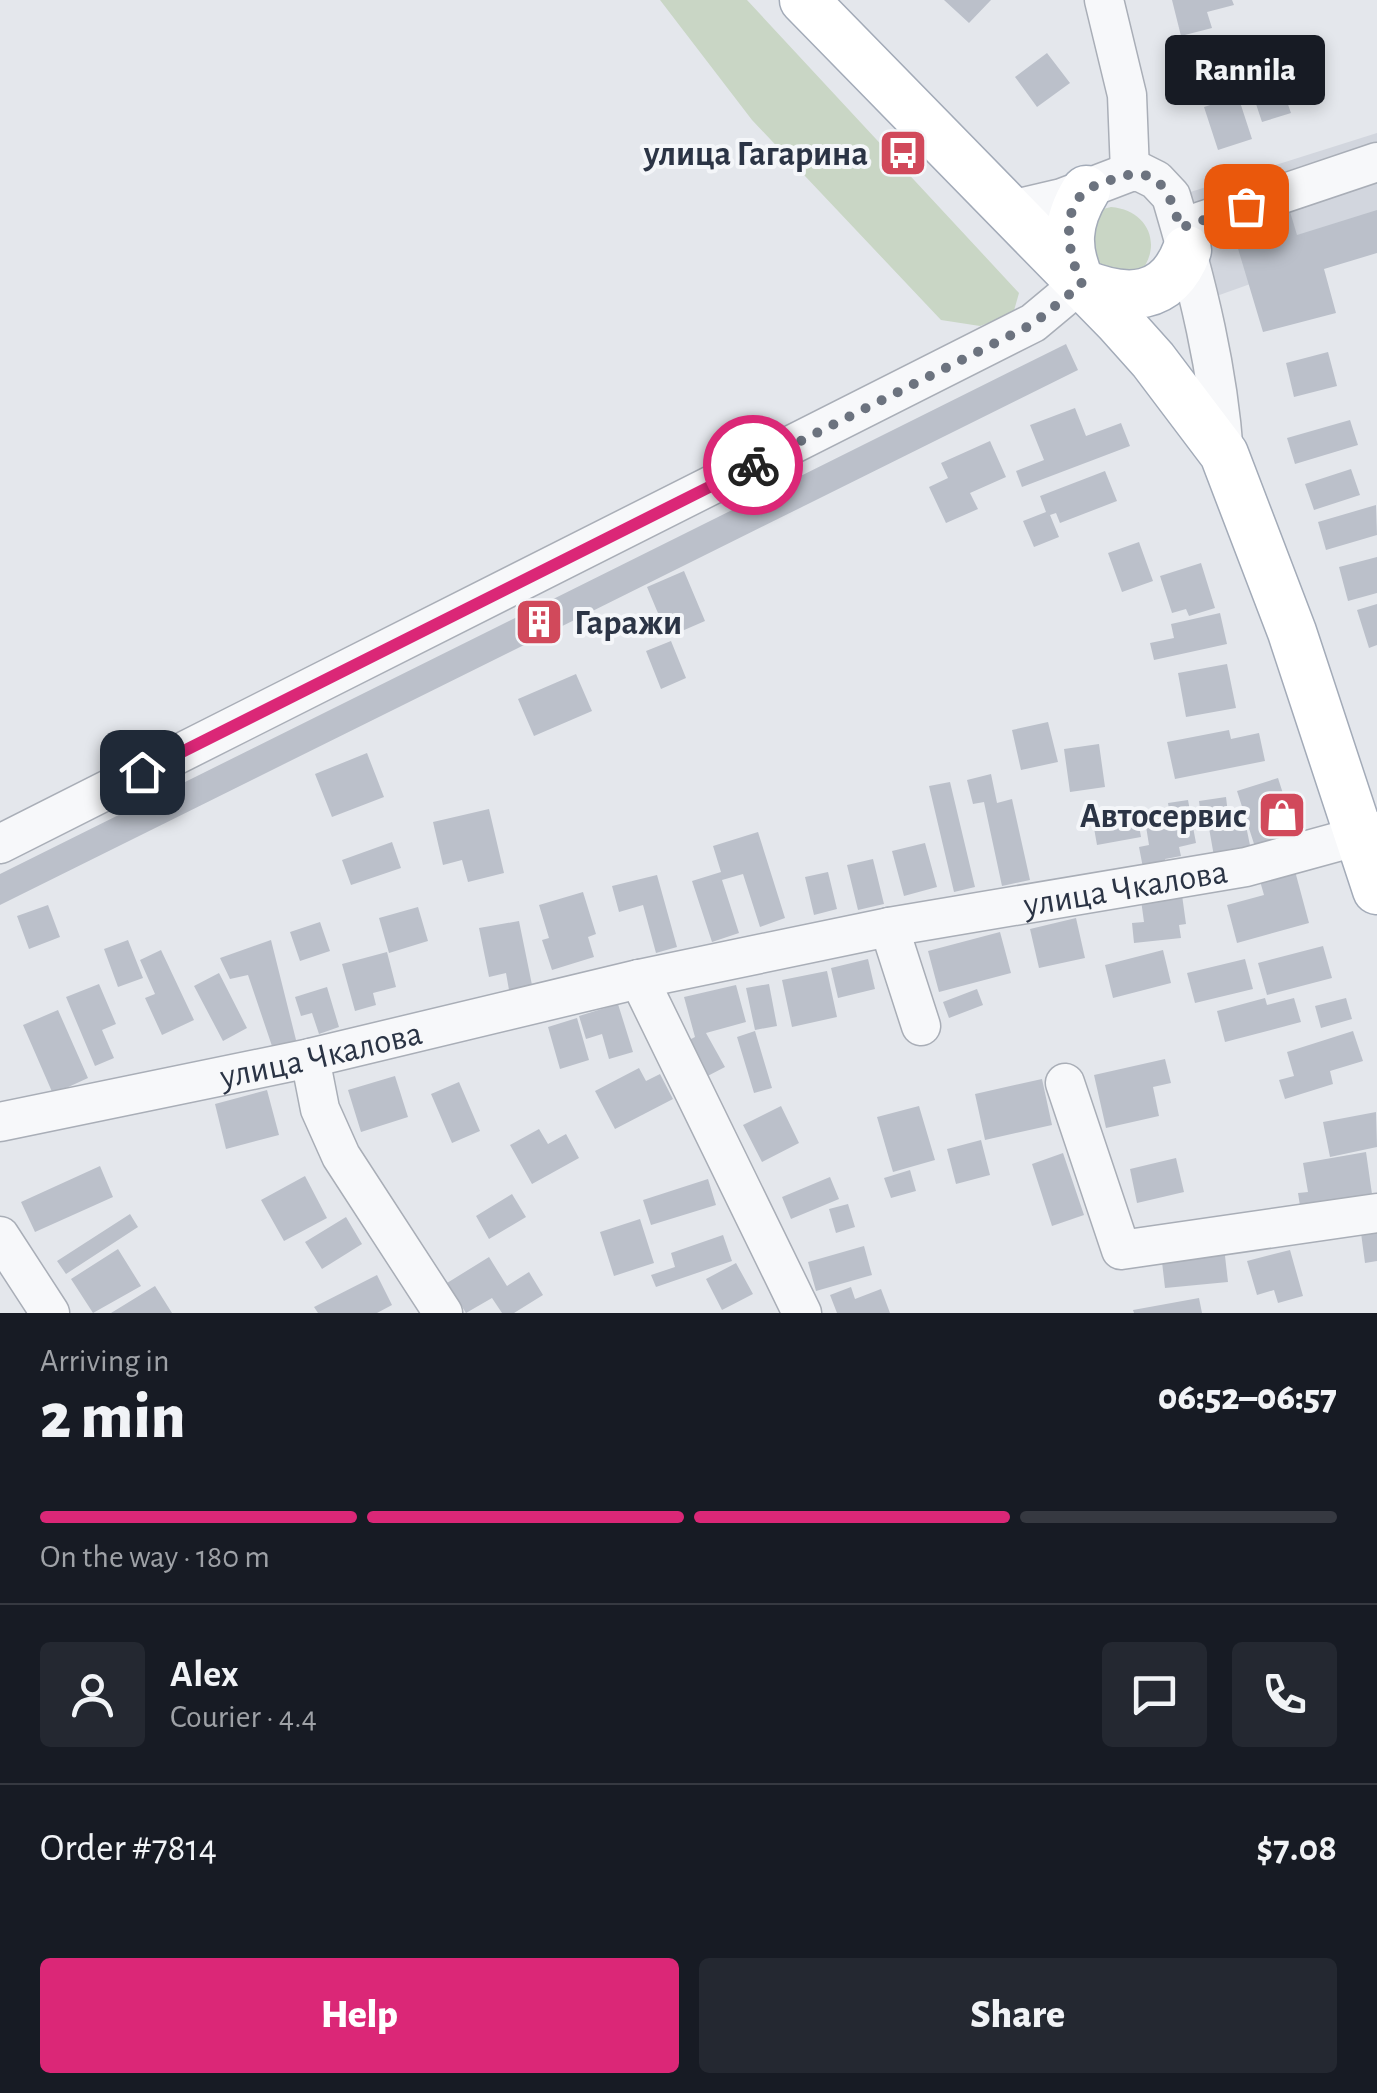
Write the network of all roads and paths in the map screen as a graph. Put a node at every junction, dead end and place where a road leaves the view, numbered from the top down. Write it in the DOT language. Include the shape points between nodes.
graph roads {
  1 [pos="804,0"];
  2 [pos="1104,0"];
  3 [pos="1377,162"];
  4 [pos="1130,172"];
  5 [pos="1086,190"];
  6 [pos="1010,210"];
  7 [pos="1184,239"];
  8 [pos="1082,284"];
  9 [pos="1224,454"];
  10 [pos="1368,833"];
  11 [pos="0,844"];
  12 [pos="1377,890"];
  13 [pos="890,927"];
  14 [pos="639,979"];
  15 [pos="921,1026"];
  16 [pos="310,1058"];
  17 [pos="1065,1083"];
  18 [pos="0,1122"];
  19 [pos="1377,1213"];
  20 [pos="0,1236"];
  21 [pos="50,1313"];
  22 [pos="443,1313"];
  23 [pos="802,1313"];
  1 -- 6 [label="main road"];
  2 -- 4 [label="street" via="1127,96"];
  3 -- 7 [label="street"];
  4 -- 5 [label="street"];
  4 -- 7 [label="street" via="1164,187"];
  5 -- 6 [label="street"];
  5 -- 8 [label="main road" via="1068,238"];
  6 -- 8 [label="main road"];
  7 -- 8 [label="main road" via="1172,278 1153,292"];
  7 -- 9 [label="street" via="1220,394"];
  8 -- 9 [label="main road" via="1153,360"];
  8 -- 11 [label="street" via="1033,324"];
  9 -- 10 [label="main road"];
  10 -- 12 [label="main road"];
  10 -- 13 [label="street, улица Чкалова" via="1246,867"];
  13 -- 14 [label="street, улица Чкалова"];
  13 -- 15 [label="street"];
  14 -- 16 [label="street, улица Чкалова"];
  14 -- 23 [label="street"];
  16 -- 18 [label="street, улица Чкалова"];
  16 -- 22 [label="street" via="320,1109 341,1156"];
  17 -- 19 [label="street" via="1121,1250"];
  20 -- 21 [label="street"];
}
